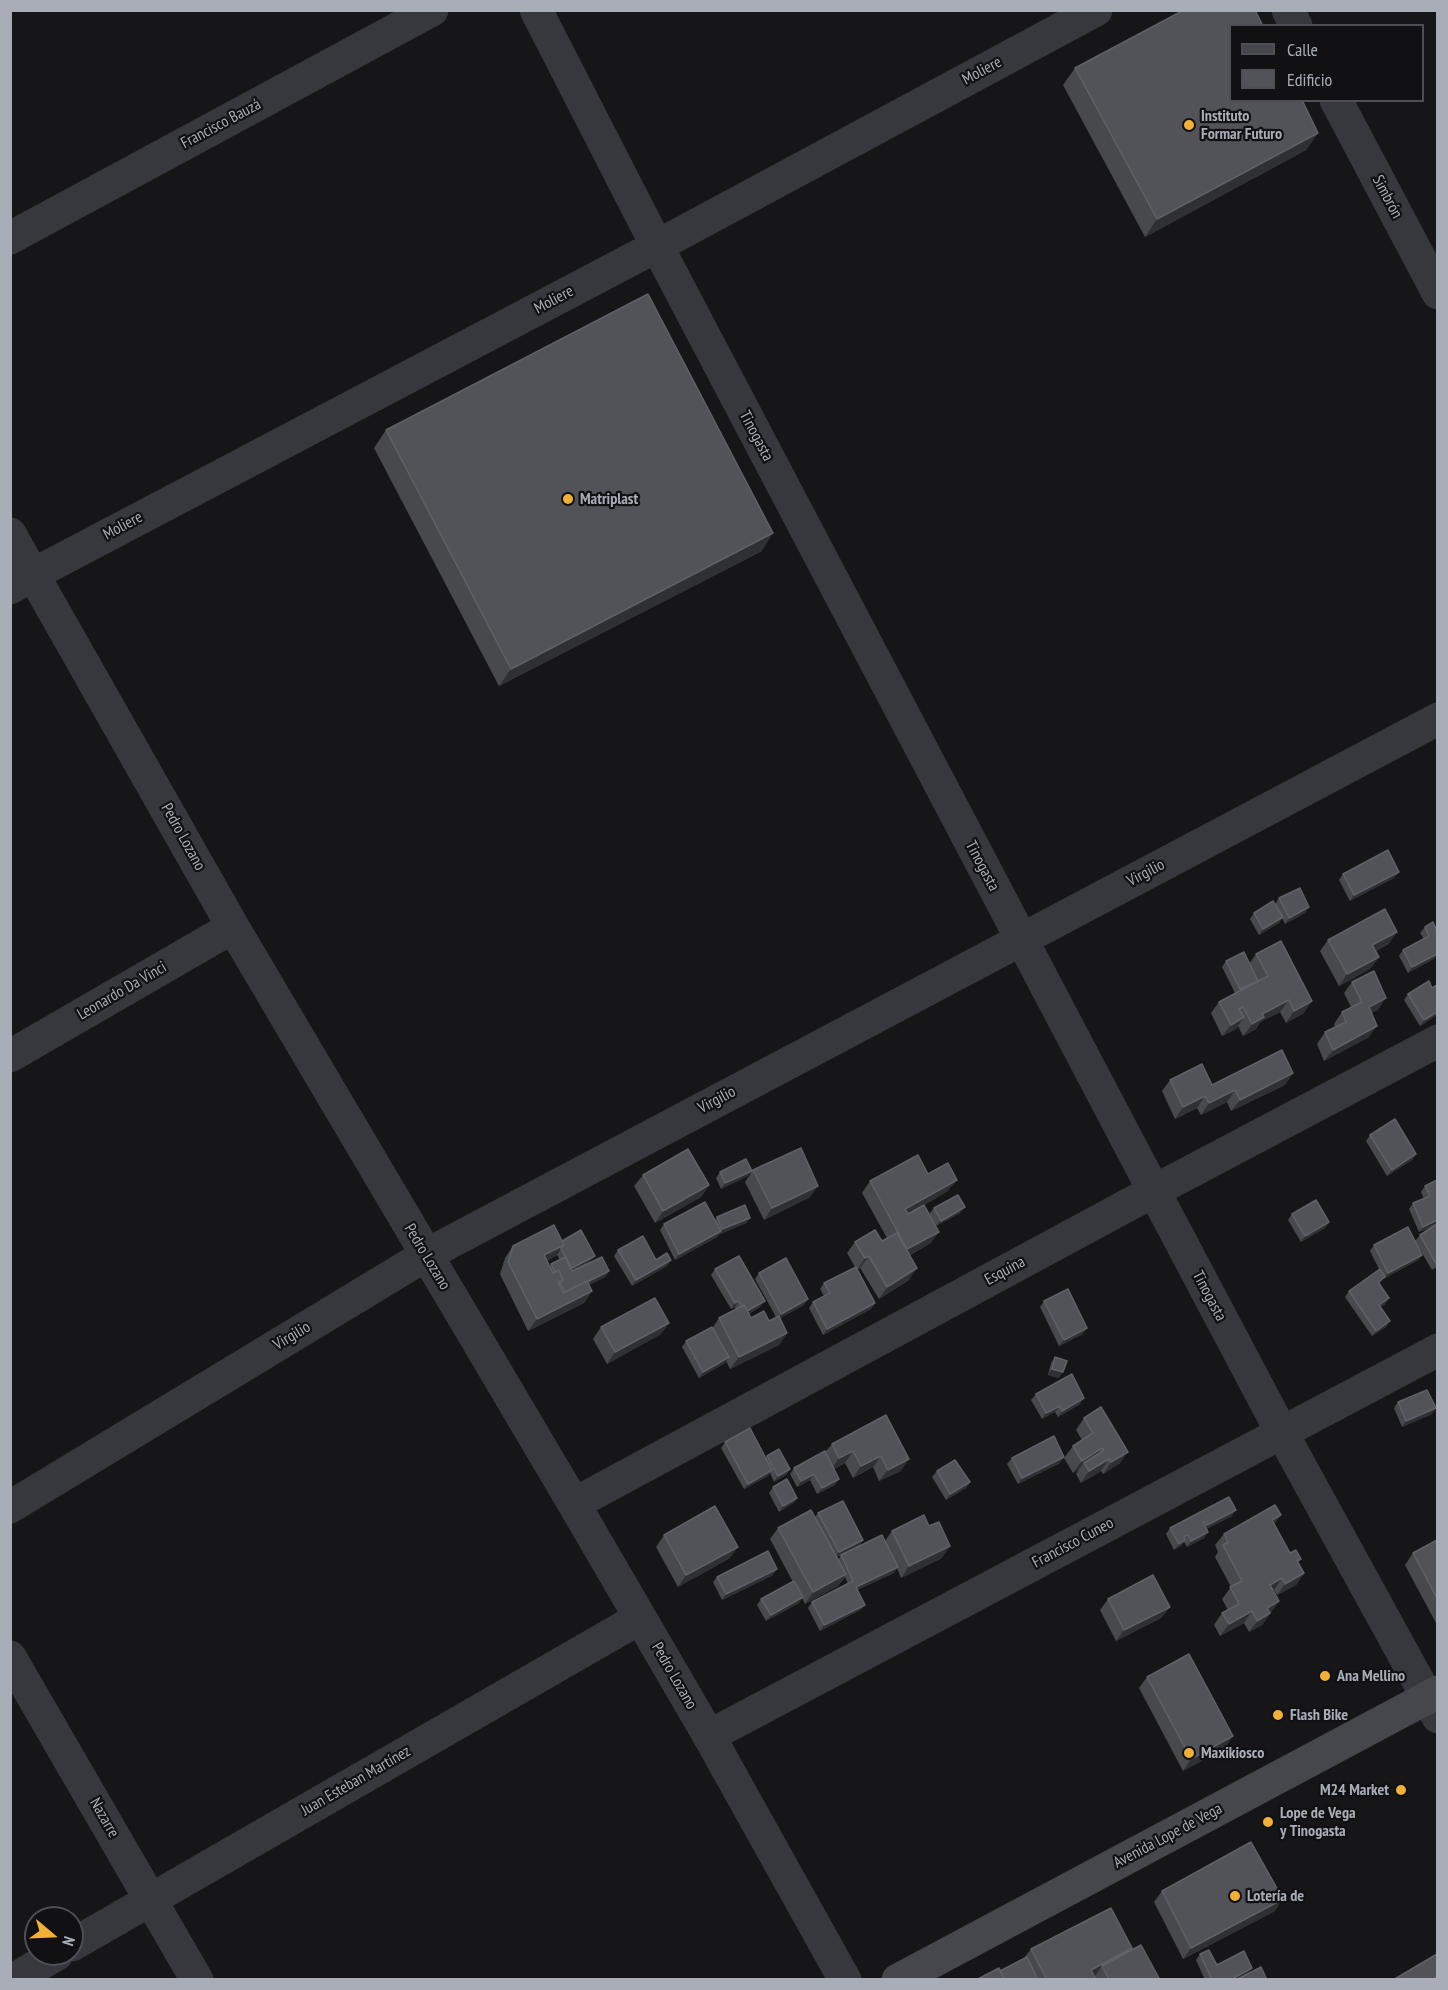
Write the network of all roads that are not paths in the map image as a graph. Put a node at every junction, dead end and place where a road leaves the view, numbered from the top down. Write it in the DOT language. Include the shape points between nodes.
graph roads {
  1 [pos="432,10"];
  2 [pos="536,10"];
  3 [pos="1096,10"];
  4 [pos="1288,10"];
  5 [pos="1295,24"];
  6 [pos="1337,102"];
  7 [pos="10,238"];
  8 [pos="657,246"];
  9 [pos="1437,293"];
  10 [pos="10,534"];
  11 [pos="22,581"];
  12 [pos="1437,719"];
  13 [pos="233,927"];
  14 [pos="1021,939"];
  15 [pos="1437,1041"];
  16 [pos="10,1056"];
  17 [pos="1154,1191"];
  18 [pos="426,1255"];
  19 [pos="1437,1350"];
  20 [pos="1282,1433"];
  21 [pos="574,1504"];
  22 [pos="10,1507"];
  23 [pos="640,1618"];
  24 [pos="10,1657"];
  25 [pos="1434,1703"];
  26 [pos="709,1736"];
  27 [pos="152,1899"];
  28 [pos="84,1938"];
  29 [pos="37,1966"];
  30 [pos="13,1980"];
  31 [pos="197,1980"];
  32 [pos="845,1980"];
  33 [pos="898,1980"];
  1 -- 7 [label="street, Francisco Bauzá"];
  2 -- 8 [label="street, Tinogasta"];
  3 -- 8 [label="street, Moliere"];
  4 -- 5 [label="street"];
  6 -- 9 [label="street, Simbrón"];
  8 -- 11 [label="street, Moliere"];
  8 -- 14 [label="street, Tinogasta"];
  10 -- 11 [label="street, Pedro Lozano"];
  11 -- 13 [label="street, Pedro Lozano"];
  12 -- 14 [label="street, Virgilio"];
  13 -- 16 [label="street, Leonardo Da Vinci"];
  13 -- 18 [label="street, Pedro Lozano"];
  14 -- 17 [label="street, Tinogasta"];
  14 -- 18 [label="street, Virgilio"];
  15 -- 17 [label="street, Esquina"];
  17 -- 20 [label="street, Tinogasta"];
  17 -- 21 [label="street, Esquina"];
  18 -- 21 [label="street, Pedro Lozano"];
  18 -- 22 [label="street, Virgilio"];
  19 -- 20 [label="street, Francisco Cuneo"];
  20 -- 25 [label="street, Tinogasta"];
  20 -- 26 [label="street, Francisco Cuneo"];
  21 -- 23 [label="street, Pedro Lozano"];
  23 -- 26 [label="street, Pedro Lozano"];
  23 -- 27 [label="street, Juan Esteban Martínez"];
  24 -- 27 [label="street, Nazarre"];
  25 -- 33 [label="main road, Avenida Lope de Vega"];
  26 -- 32 [label="street, Pedro Lozano"];
  27 -- 28 [label="street, Juan Esteban Martínez"];
  27 -- 31 [label="street, Nazarre"];
  29 -- 30 [label="street"];
}
